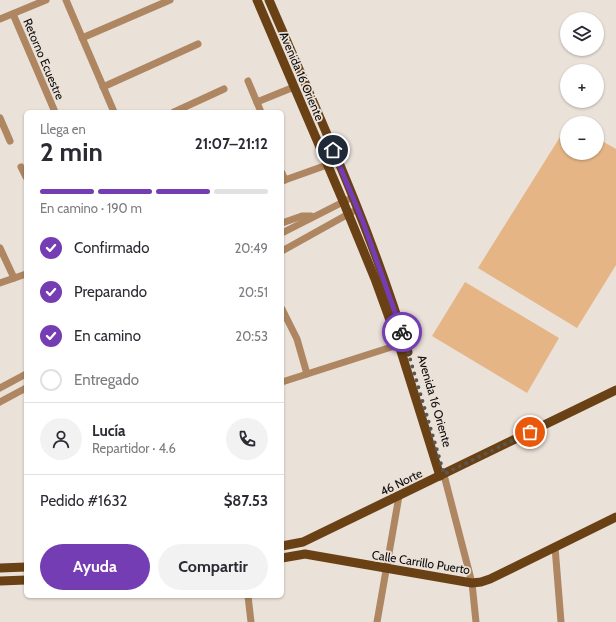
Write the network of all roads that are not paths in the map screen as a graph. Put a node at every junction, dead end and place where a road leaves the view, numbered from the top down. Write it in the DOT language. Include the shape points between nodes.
graph roads {
  1 [pos="46,0"];
  2 [pos="66,0"];
  3 [pos="170,0"];
  4 [pos="257,0"];
  5 [pos="270,0"];
  6 [pos="13,14"];
  7 [pos="0,19"];
  8 [pos="82,38"];
  9 [pos="198,44"];
  10 [pos="248,81"];
  11 [pos="103,87"];
  12 [pos="294,87"];
  13 [pos="224,89"];
  14 [pos="257,102"];
  15 [pos="54,110"];
  16 [pos="113,110"];
  17 [pos="178,110"];
  18 [pos="260,110"];
  19 [pos="0,118"];
  20 [pos="10,141"];
  21 [pos="328,165"];
  22 [pos="21,167"];
  23 [pos="24,174"];
  24 [pos="284,181"];
  25 [pos="353,197"];
  26 [pos="343,201"];
  27 [pos="358,209"];
  28 [pos="349,214"];
  29 [pos="316,215"];
  30 [pos="284,222"];
  31 [pos="284,232"];
  32 [pos="0,248"];
  33 [pos="284,250"];
  34 [pos="24,275"];
  35 [pos="14,278"];
  36 [pos="0,283"];
  37 [pos="284,314"];
  38 [pos="402,344"];
  39 [pos="307,374"];
  40 [pos="24,375"];
  41 [pos="284,381"];
  42 [pos="10,383"];
  43 [pos="0,388"];
  44 [pos="24,389"];
  45 [pos="616,390"];
  46 [pos="15,394"];
  47 [pos="0,402"];
  48 [pos="442,475"];
  49 [pos="399,496"];
  50 [pos="616,517"];
  51 [pos="303,542"];
  52 [pos="284,546"];
  53 [pos="555,547"];
  54 [pos="305,554"];
  55 [pos="284,558"];
  56 [pos="24,567"];
  57 [pos="0,568"];
  58 [pos="386,568"];
  59 [pos="24,580"];
  60 [pos="0,581"];
  61 [pos="472,583"];
  62 [pos="248,598"];
  63 [pos="251,622"];
  64 [pos="377,622"];
  65 [pos="476,622"];
  66 [pos="561,622"];
  1 -- 6 [label="street"];
  2 -- 8 [label="street"];
  3 -- 8 [label="street"];
  4 -- 12 [label="main road, Avenida 16 Oriente"];
  5 -- 25 [label="main road, Avenida 16 Oriente"];
  6 -- 7 [label="street"];
  6 -- 15 [label="street, Retorno Ecuestre"];
  8 -- 11 [label="street"];
  9 -- 11 [label="street"];
  10 -- 14 [label="street"];
  11 -- 16 [label="street"];
  12 -- 14 [label="street"];
  12 -- 21 [label="main road, Avenida 16 Oriente"];
  13 -- 17 [label="street"];
  14 -- 18 [label="street"];
  19 -- 20 [label="street"];
  21 -- 24 [label="street"];
  21 -- 26 [label="main road, Avenida 16 Oriente"];
  22 -- 23 [label="street"];
  25 -- 26 [label="street"];
  25 -- 27 [label="main road, Avenida 16 Oriente"];
  26 -- 28 [label="main road, Avenida 16 Oriente"];
  26 -- 29 [label="street"];
  27 -- 28 [label="street"];
  27 -- 38 [label="main road, Avenida 16 Oriente" via="379,266"];
  28 -- 33 [label="street"];
  28 -- 38 [label="main road, Avenida 16 Oriente"];
  29 -- 30 [label="street" via="302,216"];
  29 -- 31 [label="street"];
  32 -- 35 [label="street"];
  34 -- 35 [label="street"];
  35 -- 36 [label="street"];
  37 -- 39 [label="street" via="297,339"];
  38 -- 39 [label="street"];
  38 -- 48 [label="main road, Avenida 16 Oriente"];
  39 -- 41 [label="street"];
  40 -- 42 [label="street"];
  42 -- 43 [label="street"];
  42 -- 46 [label="street"];
  44 -- 46 [label="street"];
  45 -- 48 [label="main road, 46 Norte"];
  46 -- 47 [label="street"];
  48 -- 49 [label="main road, 46 Norte"];
  48 -- 61 [label="street"];
  49 -- 51 [label="main road, 46 Norte"];
  49 -- 58 [label="street"];
  50 -- 53 [label="main road, Calle Carrillo Puerto"];
  51 -- 52 [label="main road, 46 Norte"];
  51 -- 54 [label="main road"];
  53 -- 61 [label="main road, Calle Carrillo Puerto" via="490,579"];
  53 -- 66 [label="street"];
  54 -- 55 [label="main road, Calle Carrillo Puerto"];
  54 -- 58 [label="main road, Calle Carrillo Puerto"];
  56 -- 57 [label="main road"];
  58 -- 61 [label="main road, Calle Carrillo Puerto"];
  58 -- 64 [label="street"];
  59 -- 60 [label="main road"];
  61 -- 65 [label="street"];
  62 -- 63 [label="street"];
}
